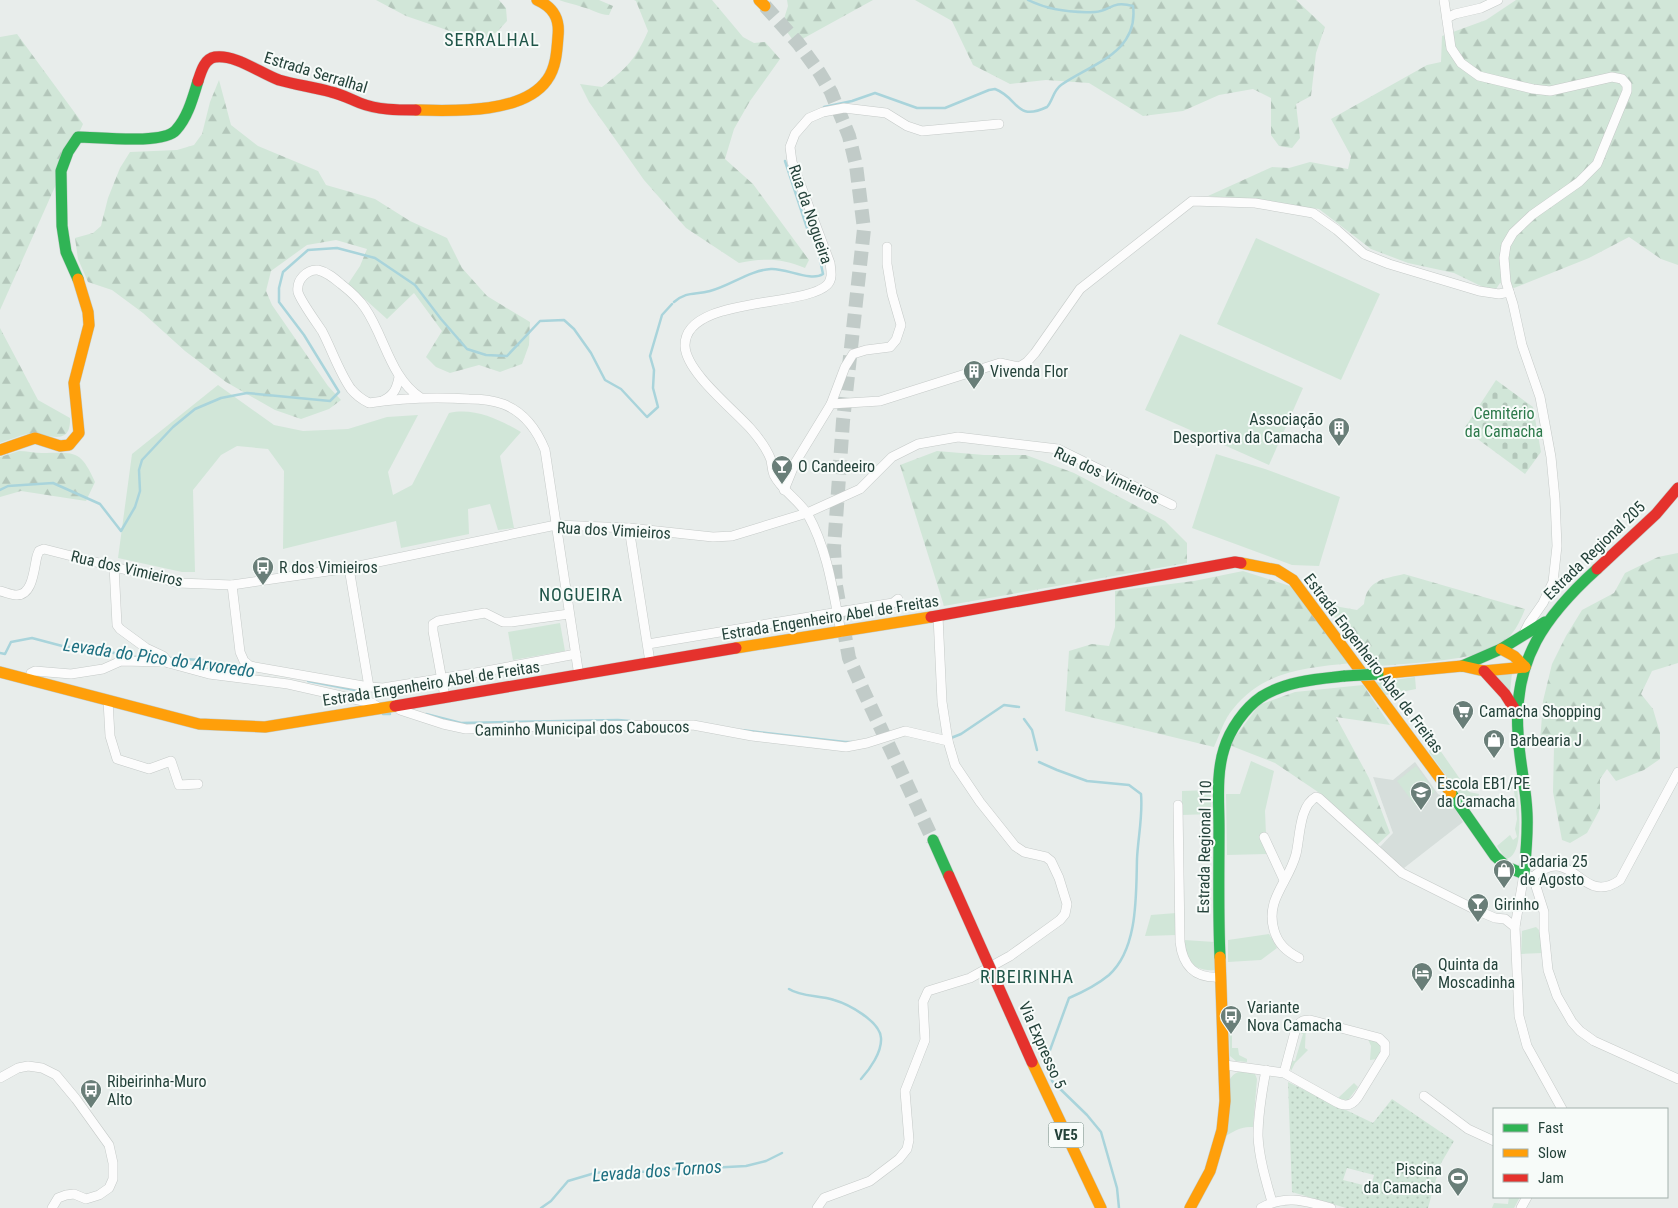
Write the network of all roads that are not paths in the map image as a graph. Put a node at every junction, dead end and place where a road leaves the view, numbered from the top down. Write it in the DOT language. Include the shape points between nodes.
graph roads {
  1 [pos="538,0"];
  2 [pos="1444,0"];
  3 [pos="1498,0"];
  4 [pos="1447,18"];
  5 [pos="999,124"];
  6 [pos="887,247"];
  7 [pos="1509,292"];
  8 [pos="399,376"];
  9 [pos="420,398"];
  10 [pos="381,401"];
  11 [pos="831,404"];
  12 [pos="0,450"];
  13 [pos="1678,488"];
  14 [pos="784,490"];
  15 [pos="1172,505"];
  16 [pos="807,513"];
  17 [pos="556,525"];
  18 [pos="629,528"];
  19 [pos="114,566"];
  20 [pos="348,568"];
  21 [pos="232,585"];
  22 [pos="0,591"];
  23 [pos="898,599"];
  24 [pos="837,612"];
  25 [pos="569,614"];
  26 [pos="938,616"];
  27 [pos="1547,620"];
  28 [pos="841,632"];
  29 [pos="1523,636"];
  30 [pos="648,644"];
  31 [pos="1497,651"];
  32 [pos="576,654"];
  33 [pos="166,659"];
  34 [pos="650,662"];
  35 [pos="1462,666"];
  36 [pos="1525,667"];
  37 [pos="1484,671"];
  38 [pos="0,672"];
  39 [pos="579,676"];
  40 [pos="30,679"];
  41 [pos="441,679"];
  42 [pos="370,687"];
  43 [pos="445,697"];
  44 [pos="108,701"];
  45 [pos="399,705"];
  46 [pos="380,708"];
  47 [pos="1517,713"];
  48 [pos="948,741"];
  49 [pos="1678,772"];
  50 [pos="198,784"];
  51 [pos="1178,805"];
  52 [pos="1264,837"];
  53 [pos="933,840"];
  54 [pos="1528,876"];
  55 [pos="1284,880"];
  56 [pos="1515,927"];
  57 [pos="1299,958"];
  58 [pos="1222,977"];
  59 [pos="1225,1065"];
  60 [pos="1266,1070"];
  61 [pos="1284,1073"];
  62 [pos="0,1078"];
  63 [pos="1678,1079"];
  64 [pos="1424,1096"];
  65 [pos="1562,1108"];
  66 [pos="1493,1141"];
  67 [pos="1272,1202"];
  68 [pos="52,1208"];
  69 [pos="817,1208"];
  70 [pos="1101,1208"];
  71 [pos="1190,1208"];
  72 [pos="1261,1208"];
  73 [pos="1331,1208"];
  1 -- 12 [label="main road, Estrada Serralhal" via="545,3 559,20 555,62 550,76 537,91 498,107 398,110 363,104 341,94 279,80 227,58 214,57 204,65 188,111 171,135 156,139 78,137 61,171 66,252 76,273 89,324 74,383 79,433 69,444 60,446 35,438"];
  2 -- 4 [label="street"];
  3 -- 4 [label="street"];
  4 -- 7 [label="street" via="1449,41 1456,56 1479,76 1550,91 1612,77 1622,79 1627,85 1628,92 1597,164 1579,182 1532,215 1513,233 1506,245 1504,258"];
  5 -- 14 [label="street, Rua da Nogueira" via="922,131 886,113 844,108 816,114 794,134 790,147 792,162 830,263 830,281 822,288 804,294 715,314 694,326 685,346 697,374 752,430"];
  6 -- 11 [label="street" via="892,294 901,325 896,340 890,347 852,354"];
  7 -- 11 [label="street" via="1499,294 1479,290 1364,254 1313,213 1255,204 1192,201 1080,290 1035,353 1019,367 1000,363 880,401"];
  7 -- 29 [label="street" via="1522,345 1540,397 1551,458 1557,546 1553,582"];
  8 -- 9 [label="street"];
  8 -- 10 [label="street" via="391,397"];
  8 -- 10 [label="street" via="365,308 352,293 322,271 314,270 302,277 298,293 352,390 369,403"];
  9 -- 10 [label="street"];
  9 -- 17 [label="street" via="502,403 528,420 539,434 545,450"];
  11 -- 14 [label="street" via="795,463"];
  13 -- 27 [label="main road, Estrada Regional 205" via="1656,515 1586,578"];
  14 -- 16 [label="street, Rua da Nogueira"];
  15 -- 16 [label="street, Rua dos Vimieiros" via="1058,449 958,437 918,444 892,457 860,489"];
  16 -- 18 [label="street, Rua dos Vimieiros" via="732,536"];
  16 -- 24 [label="street, Rua da Nogueira" via="826,561"];
  17 -- 18 [label="street, Rua dos Vimieiros"];
  17 -- 20 [label="street, Rua dos Vimieiros"];
  17 -- 25 [label="street"];
  18 -- 30 [label="street"];
  19 -- 21 [label="street, Rua dos Vimieiros" via="178,582"];
  19 -- 22 [label="street, Rua dos Vimieiros" via="44,549 37,556 28,590 16,595"];
  19 -- 33 [label="street" via="117,625"];
  20 -- 21 [label="street, Rua dos Vimieiros"];
  20 -- 42 [label="street"];
  21 -- 42 [label="street" via="240,652 250,666"];
  23 -- 24 [label="street" via="893,604"];
  24 -- 28 [label="street, Rua da Nogueira"];
  24 -- 30 [label="street"];
  25 -- 32 [label="street"];
  25 -- 41 [label="street" via="503,622 485,613 438,621 433,624 433,631"];
  26 -- 28 [label="main road, Estrada Engenheiro Abel de Freitas"];
  26 -- 48 [label="street" via="942,702"];
  26 -- 54 [label="main road, Estrada Engenheiro Abel de Freitas" via="1235,562 1277,570 1293,580 1495,857 1511,871"];
  27 -- 29 [label="main road, Estrada Regional 110"];
  27 -- 36 [label="main road, Estrada Regional 205"];
  28 -- 34 [label="main road, Estrada Engenheiro Abel de Freitas"];
  29 -- 31 [label="main road, Estrada Regional 110"];
  30 -- 34 [label="street"];
  31 -- 35 [label="main road, Estrada Regional 110"];
  31 -- 36 [label="main road" via="1514,656"];
  31 -- 37 [label="main road"];
  32 -- 39 [label="street"];
  32 -- 41 [label="street"];
  33 -- 40 [label="street" via="121,661 86,673 35,671"];
  33 -- 46 [label="street" via="209,674 288,684 372,703"];
  34 -- 39 [label="main road, Estrada Engenheiro Abel de Freitas"];
  35 -- 37 [label="main road, Estrada Regional 110"];
  35 -- 58 [label="main road, Estrada Regional 110, bridge" via="1313,680 1276,688 1251,705 1232,732 1222,755 1218,857"];
  36 -- 37 [label="main road, Estrada Regional 110"];
  36 -- 47 [label="main road, Estrada Regional 205" via="1518,691"];
  37 -- 47 [label="main road" via="1506,694"];
  38 -- 40 [label="main road, Estrada Engenheiro Abel de Freitas"];
  39 -- 43 [label="main road, Estrada Engenheiro Abel de Freitas"];
  40 -- 44 [label="main road, Estrada Engenheiro Abel de Freitas"];
  41 -- 42 [label="street"];
  41 -- 43 [label="street"];
  43 -- 45 [label="main road, Estrada Engenheiro Abel de Freitas"];
  44 -- 46 [label="main road, Estrada Engenheiro Abel de Freitas" via="199,724 265,727"];
  44 -- 50 [label="street" via="110,736 117,759 149,769 170,761 179,785"];
  45 -- 46 [label="main road, Estrada Engenheiro Abel de Freitas"];
  45 -- 48 [label="street, Caminho Municipal dos Caboucos" via="400,710 466,729 693,725 846,747 906,731"];
  47 -- 54 [label="main road, Estrada Regional 205" via="1527,805"];
  48 -- 69 [label="street" via="955,765 1015,846 1051,861 1067,904 1065,914 1010,956 970,978 928,991 923,1002 925,1040 905,1091 907,1149 900,1159 870,1181 824,1198"];
  49 -- 54 [label="street" via="1620,880 1605,888 1596,888 1571,870 1556,866"];
  51 -- 58 [label="street" via="1182,956 1186,964 1200,974 1210,978"];
  52 -- 55 [label="street"];
  53 -- 70 [label="main road, Via Expresso 5 / VE5, bridge"];
  54 -- 56 [label="street"];
  54 -- 63 [label="street" via="1544,912 1548,970 1572,1022 1594,1040"];
  55 -- 56 [label="street" via="1296,853 1302,818 1310,802 1319,798 1402,873 1476,910 1505,919"];
  55 -- 57 [label="street" via="1272,909 1272,923 1284,949"];
  56 -- 65 [label="street" via="1517,1001 1522,1030 1530,1052"];
  58 -- 59 [label="main road, Estrada Regional 110"];
  59 -- 60 [label="street"];
  59 -- 71 [label="main road, Estrada Regional 110" via="1222,1130 1210,1171"];
  60 -- 61 [label="street"];
  60 -- 67 [label="street" via="1258,1137"];
  61 -- 61 [label="street" via="1347,1105 1354,1102 1385,1053 1385,1044 1379,1038 1303,1020 1296,1028"];
  62 -- 68 [label="street" via="28,1066 56,1075 109,1145 113,1163 113,1179 109,1188 99,1196 66,1195 58,1198"];
  64 -- 66 [label="street" via="1468,1129"];
  67 -- 72 [label="street"];
  67 -- 73 [label="street" via="1283,1199"];
}
